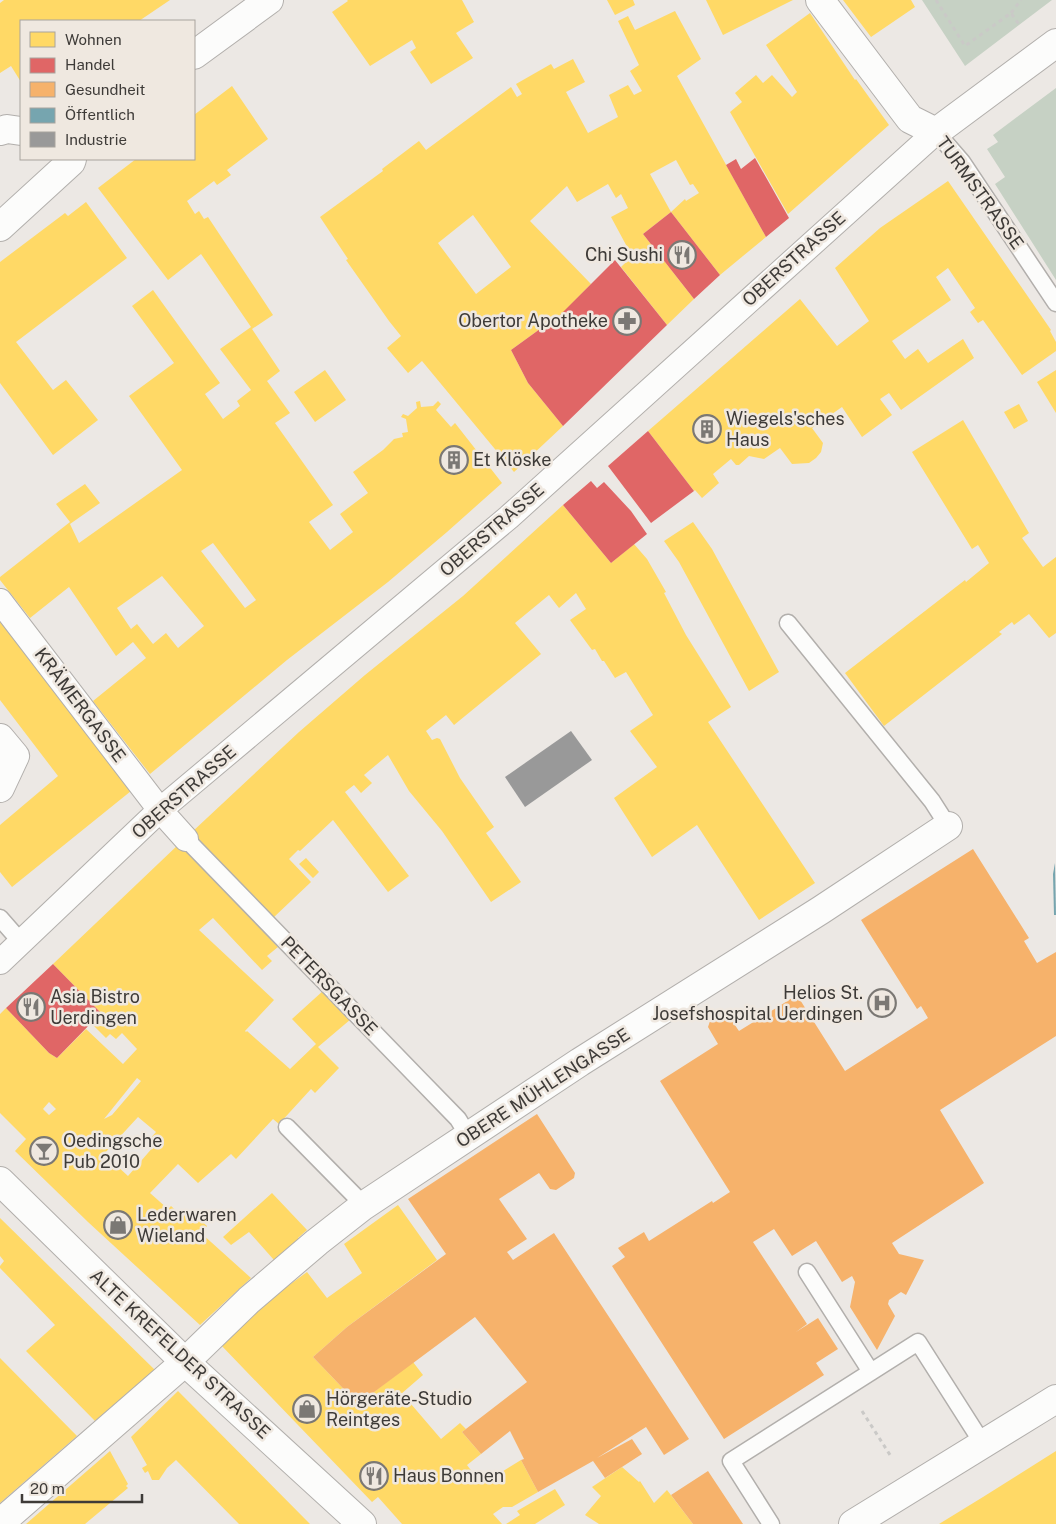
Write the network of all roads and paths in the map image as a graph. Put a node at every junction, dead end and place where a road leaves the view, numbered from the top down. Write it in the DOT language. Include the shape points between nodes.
graph roads {
  1 [pos="269,0"];
  2 [pos="820,0"];
  3 [pos="936,0"];
  4 [pos="1021,0"];
  5 [pos="1011,13"];
  6 [pos="1047,48"];
  7 [pos="195,54"];
  8 [pos="0,131"];
  9 [pos="20,131"];
  10 [pos="936,132"];
  11 [pos="72,160"];
  12 [pos="4,217"];
  13 [pos="1056,303"];
  14 [pos="0,601"];
  15 [pos="788,623"];
  16 [pos="0,738"];
  17 [pos="0,788"];
  18 [pos="160,810"];
  19 [pos="948,826"];
  20 [pos="186,840"];
  21 [pos="0,918"];
  22 [pos="21,942"];
  23 [pos="0,962"];
  24 [pos="287,1127"];
  25 [pos="468,1136"];
  26 [pos="0,1181"];
  27 [pos="363,1206"];
  28 [pos="807,1272"];
  29 [pos="186,1362"];
  30 [pos="871,1372"];
  31 [pos="846,1387"];
  32 [pos="1056,1399"];
  33 [pos="983,1444"];
  34 [pos="912,1488"];
  35 [pos="0,1523"];
  36 [pos="362,1524"];
  37 [pos="771,1524"];
  38 [pos="853,1524"];
  1 -- 7 [label="street"];
  2 -- 10 [label="street, TURMSTRASSE" via="910,119"];
  3 -- 5 [label="path" via="965,46"];
  4 -- 5 [label="path"];
  5 -- 6 [label="path"];
  6 -- 10 [label="street, OBERSTRASSE"];
  8 -- 9 [label="street"];
  10 -- 13 [label="lane, TURMSTRASSE" via="962,162"];
  10 -- 18 [label="street, OBERSTRASSE" via="509,517"];
  11 -- 12 [label="street"];
  14 -- 18 [label="street, KRÄMERGASSE"];
  15 -- 19 [label="lane" via="932,801"];
  16 -- 17 [label="street" via="15,756"];
  18 -- 20 [label="street, KRÄMERGASSE"];
  18 -- 22 [label="street, OBERSTRASSE"];
  19 -- 25 [label="street, OBERE MÜHLENGASSE"];
  20 -- 25 [label="lane, PETERSGASSE" via="458,1119"];
  21 -- 22 [label="lane"];
  22 -- 23 [label="street, OBERSTRASSE"];
  24 -- 27 [label="lane"];
  25 -- 27 [label="street, OBERE MÜHLENGASSE"];
  26 -- 29 [label="street, ALTE KREFELDER STRASSE"];
  27 -- 29 [label="street, OBERE MÜHLENGASSE" via="248,1300"];
  28 -- 30 [label="lane"];
  29 -- 35 [label="street, OBERE MÜHLENGASSE"];
  29 -- 36 [label="street, ALTE KREFELDER STRASSE"];
  30 -- 31 [label="lane"];
  30 -- 33 [label="lane" via="918,1342"];
  31 -- 34 [label="path"];
  31 -- 37 [label="lane" via="730,1461"];
  32 -- 33 [label="street"];
  33 -- 34 [label="street"];
  34 -- 38 [label="street"];
}
